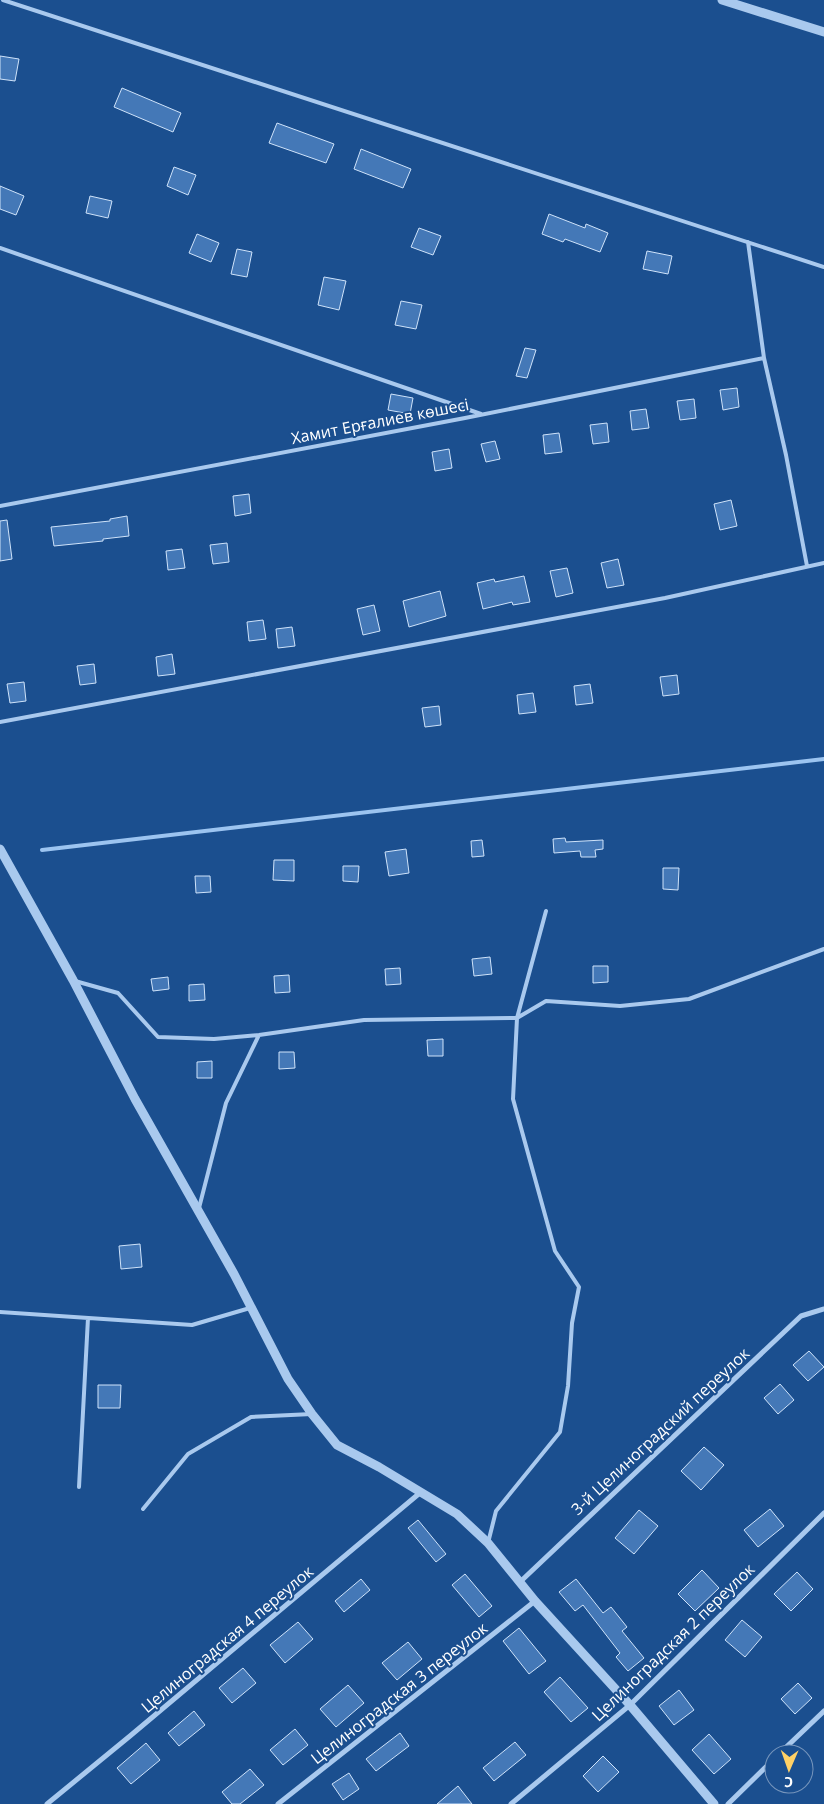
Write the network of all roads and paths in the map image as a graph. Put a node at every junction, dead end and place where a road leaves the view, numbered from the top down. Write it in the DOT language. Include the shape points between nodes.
graph roads {
  1 [pos="3,0"];
  2 [pos="722,0"];
  3 [pos="824,32"];
  4 [pos="748,242"];
  5 [pos="0,248"];
  6 [pos="824,267"];
  7 [pos="764,358"];
  8 [pos="480,414"];
  9 [pos="0,506"];
  10 [pos="824,562"];
  11 [pos="807,566"];
  12 [pos="0,722"];
  13 [pos="0,849"];
  14 [pos="546,911"];
  15 [pos="824,949"];
  16 [pos="73,980"];
  17 [pos="517,1018"];
  18 [pos="259,1035"];
  19 [pos="198,1210"];
  20 [pos="252,1308"];
  21 [pos="824,1309"];
  22 [pos="0,1312"];
  23 [pos="88,1318"];
  24 [pos="312,1414"];
  25 [pos="79,1487"];
  26 [pos="421,1492"];
  27 [pos="143,1509"];
  28 [pos="824,1513"];
  29 [pos="488,1543"];
  30 [pos="520,1582"];
  31 [pos="535,1601"];
  32 [pos="630,1705"];
  33 [pos="824,1711"];
  34 [pos="789,1744"];
  35 [pos="764,1769"];
  36 [pos="47,1804"];
  37 [pos="278,1804"];
  38 [pos="512,1804"];
  39 [pos="714,1804"];
  40 [pos="728,1804"];
  1 -- 4 [label="lane"];
  2 -- 3 [label="street"];
  4 -- 6 [label="lane"];
  4 -- 7 [label="lane"];
  5 -- 8 [label="lane"];
  7 -- 8 [label="lane, Хамит Ерғалиев көшесі"];
  7 -- 11 [label="lane"];
  8 -- 9 [label="lane, Хамит Ерғалиев көшесі"];
  10 -- 11 [label="lane"];
  11 -- 12 [label="lane" via="665,598"];
  13 -- 16 [label="street"];
  14 -- 17 [label="lane"];
  15 -- 17 [label="lane" via="689,999 620,1006 546,1001"];
  16 -- 18 [label="lane" via="118,993 158,1037 214,1039"];
  16 -- 19 [label="street"];
  17 -- 18 [label="lane" via="364,1020"];
  17 -- 29 [label="lane" via="513,1099 555,1251 579,1287 560,1432 496,1511"];
  18 -- 19 [label="lane" via="226,1103"];
  19 -- 20 [label="street"];
  20 -- 23 [label="lane" via="192,1325"];
  20 -- 24 [label="street" via="288,1378"];
  21 -- 30 [label="street, 3-й Целиноградский переулок" via="801,1316"];
  22 -- 23 [label="lane"];
  23 -- 25 [label="lane"];
  24 -- 26 [label="street" via="337,1445"];
  24 -- 27 [label="lane" via="251,1418 188,1454"];
  26 -- 29 [label="street" via="456,1514"];
  26 -- 36 [label="street, Целиноградская 4 переулок"];
  28 -- 32 [label="street, Целиноградская 2 переулок"];
  29 -- 30 [label="street"];
  30 -- 31 [label="street"];
  31 -- 32 [label="street"];
  31 -- 37 [label="street, Целиноградская 3 переулок"];
  32 -- 38 [label="street, Целиноградская 2 переулок"];
  32 -- 39 [label="street"];
  33 -- 34 [label="street"];
  35 -- 40 [label="street"];
}
